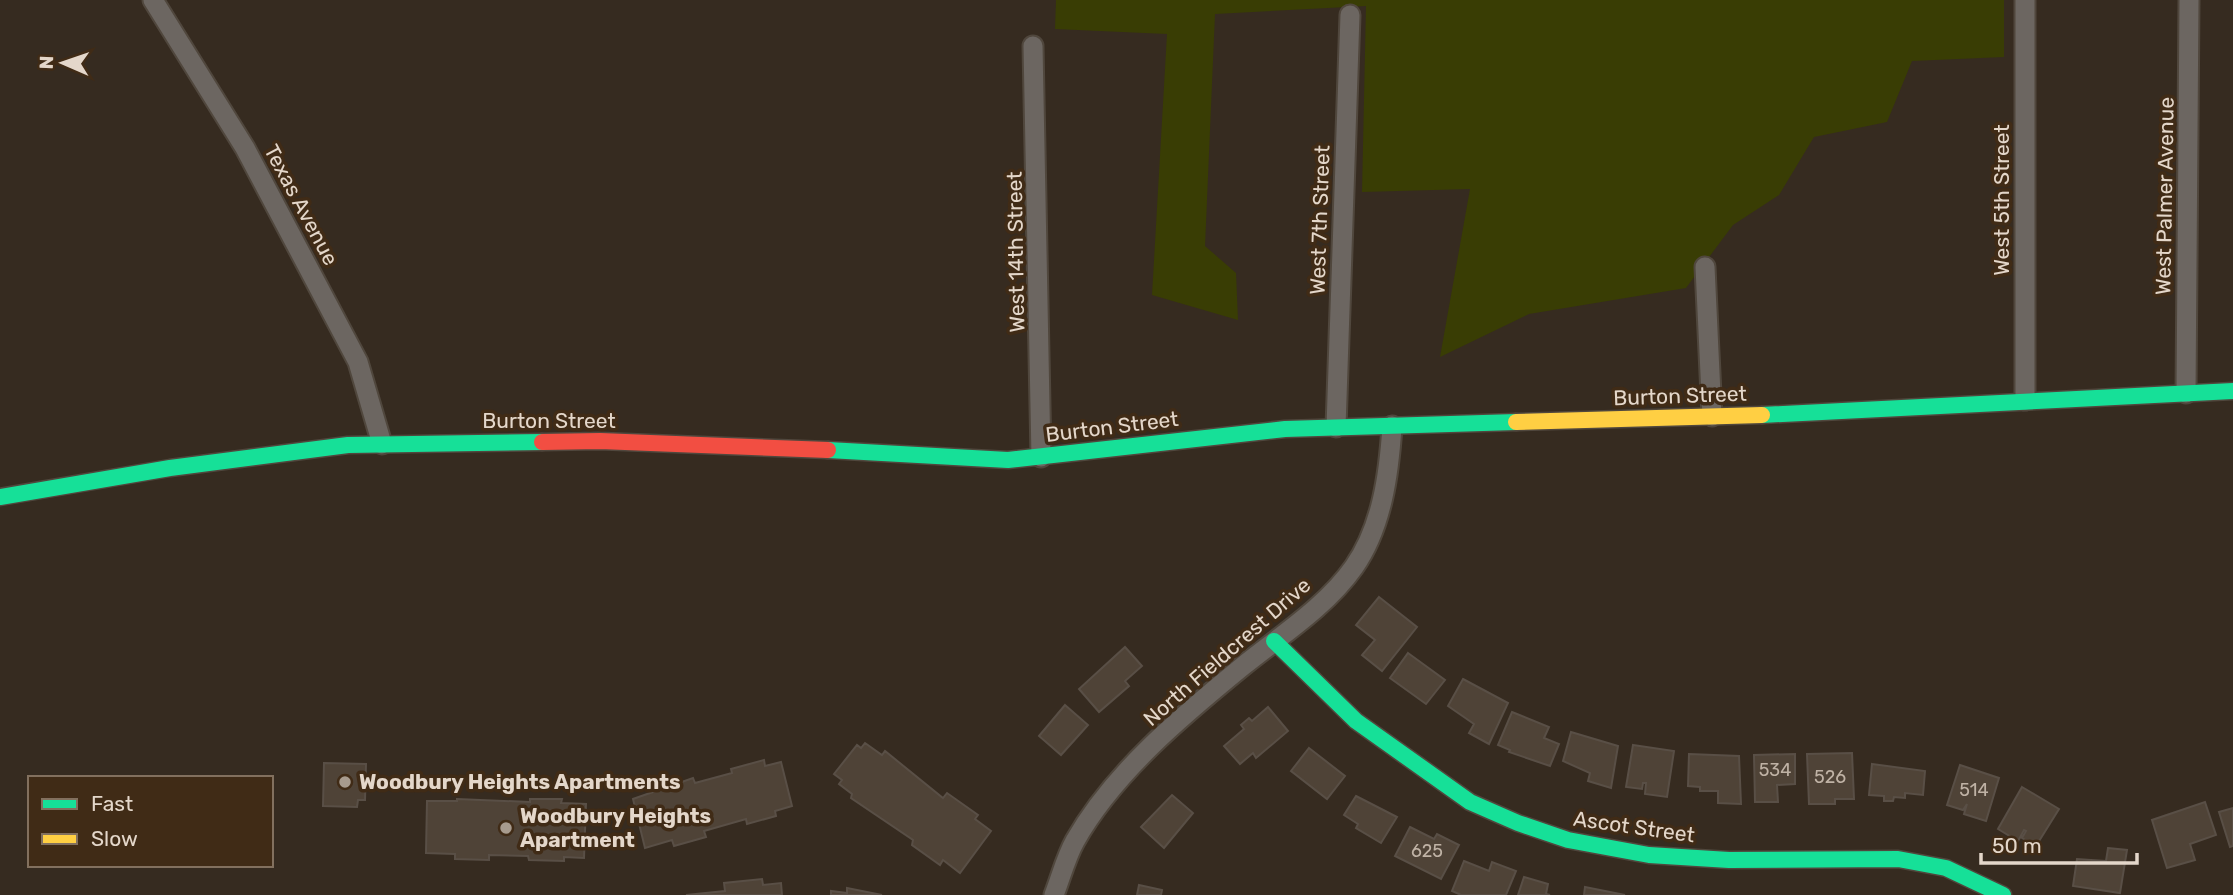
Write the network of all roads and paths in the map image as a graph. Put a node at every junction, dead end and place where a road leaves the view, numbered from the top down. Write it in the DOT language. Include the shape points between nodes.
graph roads {
  1 [pos="153,0"];
  2 [pos="2025,0"];
  3 [pos="2189,0"];
  4 [pos="1350,15"];
  5 [pos="1033,46"];
  6 [pos="1705,267"];
  7 [pos="2233,391"];
  8 [pos="2186,393"];
  9 [pos="2025,400"];
  10 [pos="1712,416"];
  11 [pos="1392,426"];
  12 [pos="1336,427"];
  13 [pos="382,444"];
  14 [pos="1041,457"];
  15 [pos="0,497"];
  16 [pos="1274,641"];
  17 [pos="1054,895"];
  18 [pos="2004,895"];
  1 -- 13 [label="street, Texas Avenue" via="245,148 358,362"];
  2 -- 9 [label="street, West 5th Street"];
  3 -- 8 [label="street, West Palmer Avenue"];
  4 -- 12 [label="street, West 7th Street"];
  5 -- 14 [label="street, West 14th Street"];
  6 -- 10 [label="street"];
  7 -- 8 [label="street, Burton Street"];
  8 -- 9 [label="street, Burton Street"];
  9 -- 10 [label="street, Burton Street"];
  10 -- 11 [label="street, Burton Street"];
  11 -- 12 [label="street, Burton Street"];
  11 -- 16 [label="street, North Fieldcrest Drive" via="1383,495 1360,556 1323,600"];
  12 -- 14 [label="street, Burton Street"];
  13 -- 14 [label="street, Burton Street" via="600,441 1008,460"];
  13 -- 15 [label="street, Burton Street" via="170,468"];
  16 -- 17 [label="street, North Fieldcrest Drive" via="1121,778 1075,841"];
  16 -- 18 [label="street, Ascot Street" via="1356,721 1470,802 1518,823 1568,840 1649,855 1729,860 1898,859 1946,868"];
}
